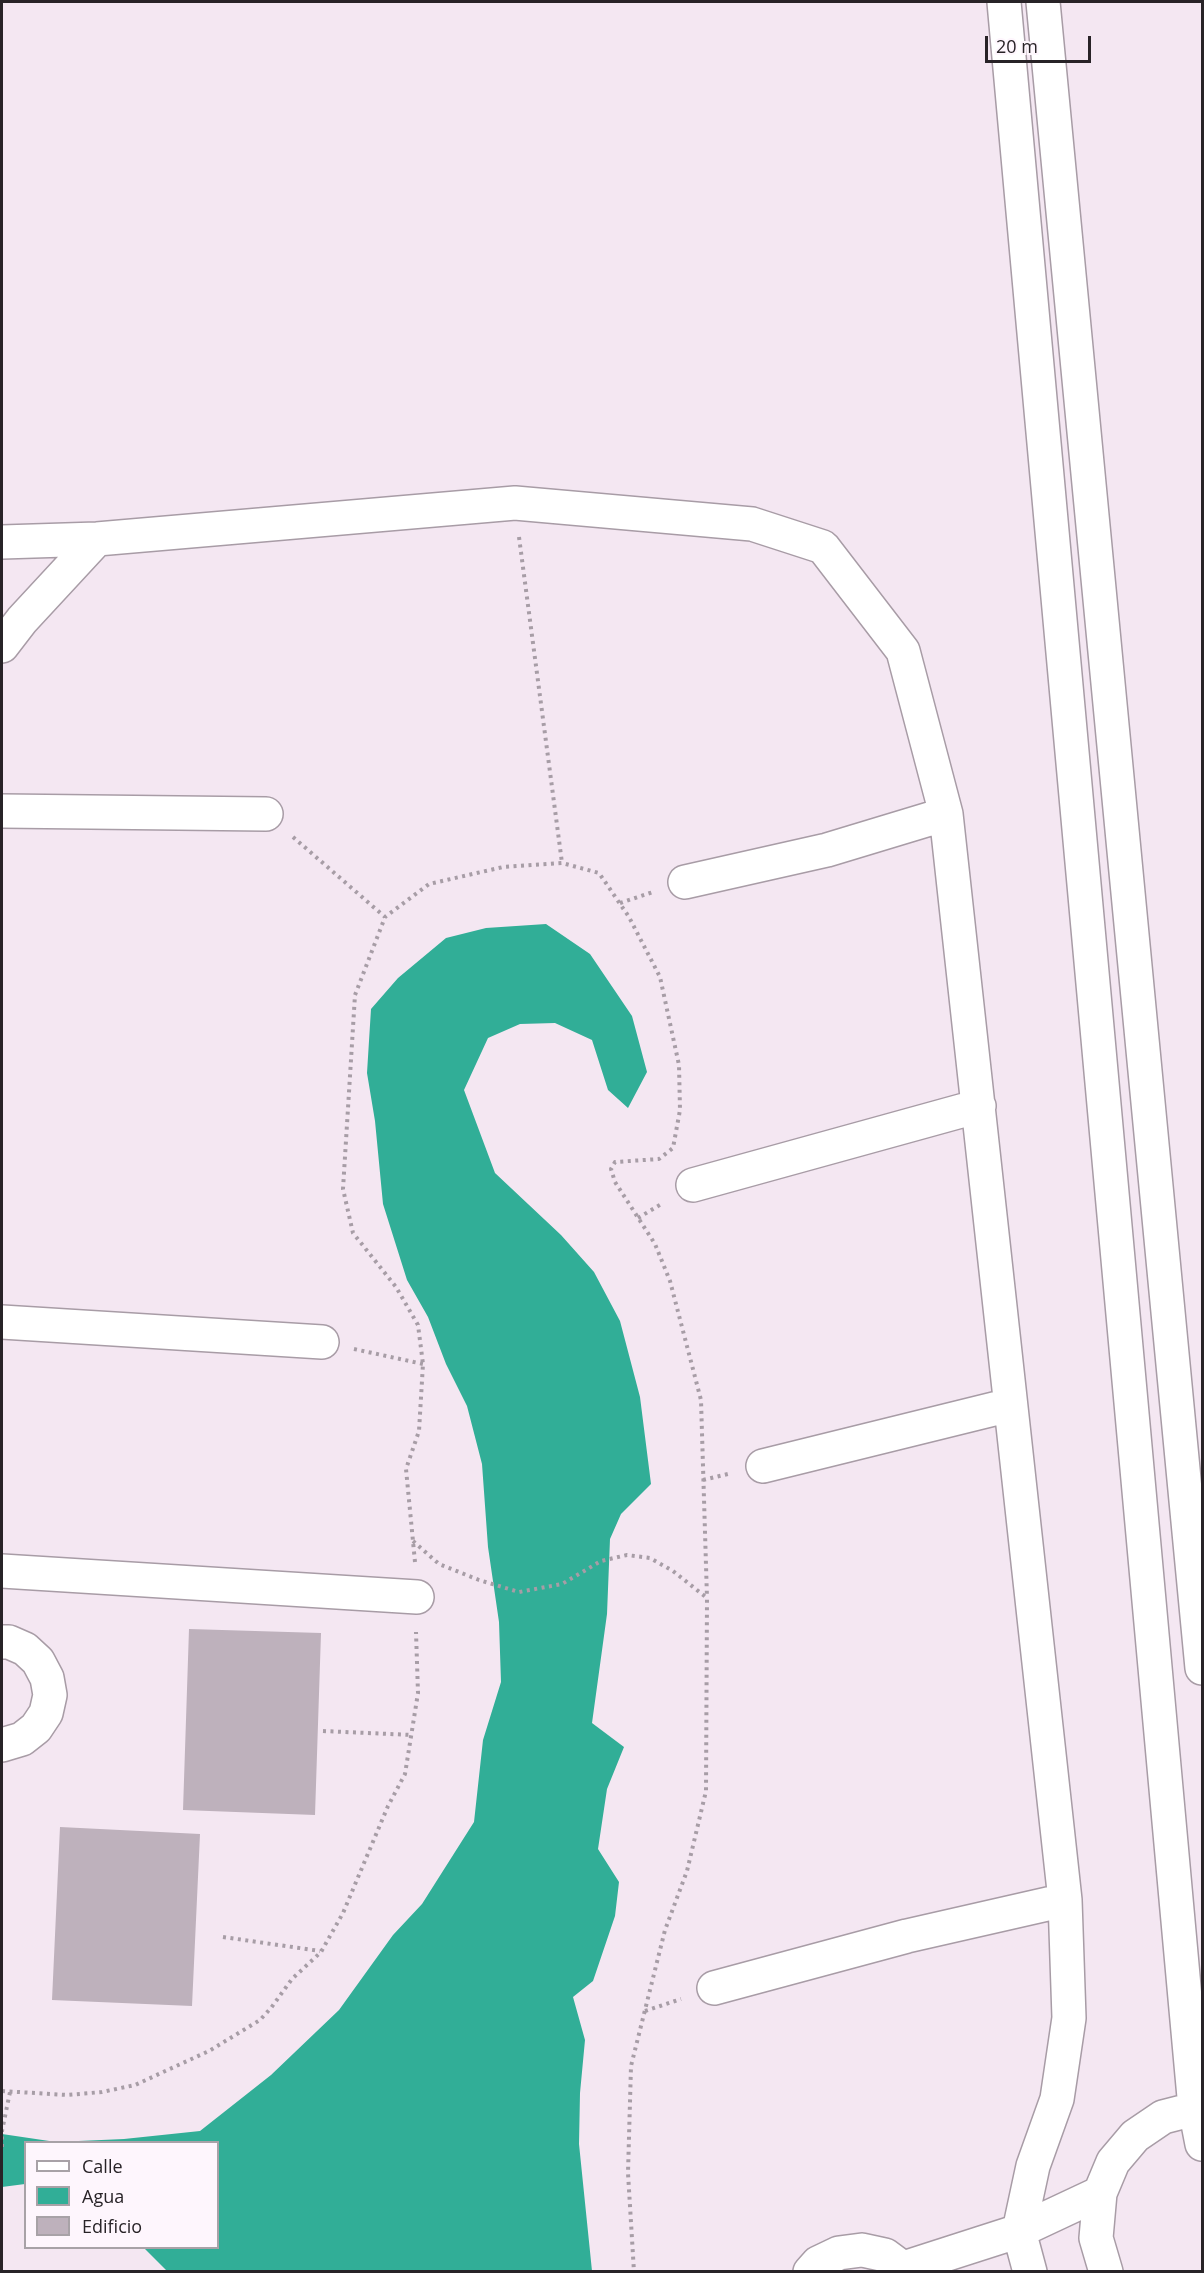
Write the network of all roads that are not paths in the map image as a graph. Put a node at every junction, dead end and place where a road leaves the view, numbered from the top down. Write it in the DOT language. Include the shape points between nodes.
graph roads {
  1 [pos="1004,2"];
  2 [pos="1043,2"];
  3 [pos="97,539"];
  4 [pos="2,542"];
  5 [pos="2,646"];
  6 [pos="2,812"];
  7 [pos="266,814"];
  8 [pos="946,814"];
  9 [pos="685,882"];
  10 [pos="979,1106"];
  11 [pos="693,1185"];
  12 [pos="2,1322"];
  13 [pos="321,1342"];
  14 [pos="1010,1405"];
  15 [pos="763,1466"];
  16 [pos="2,1571"];
  17 [pos="417,1597"];
  18 [pos="2,1642"];
  19 [pos="1203,1668"];
  20 [pos="2,1745"];
  21 [pos="1065,1900"];
  22 [pos="714,1988"];
  23 [pos="1199,2107"];
  24 [pos="1203,2144"];
  25 [pos="1100,2193"];
  26 [pos="1019,2231"];
  27 [pos="906,2270"];
  28 [pos="810,2271"];
  29 [pos="1030,2271"];
  30 [pos="1106,2271"];
  1 -- 23 [label="street"];
  2 -- 19 [label="street"];
  3 -- 4 [label="street"];
  3 -- 5 [label="street"];
  3 -- 8 [label="street" via="515,502 752,524 823,547 903,651"];
  6 -- 7 [label="street"];
  8 -- 9 [label="street" via="827,850"];
  8 -- 10 [label="street"];
  10 -- 11 [label="street"];
  10 -- 14 [label="street"];
  12 -- 13 [label="street"];
  14 -- 15 [label="street"];
  14 -- 21 [label="street"];
  16 -- 17 [label="street"];
  18 -- 20 [label="street" via="25,1649 38,1661 47,1677 50,1695 46,1713 36,1728 22,1739"];
  21 -- 22 [label="street" via="907,1936"];
  21 -- 26 [label="street" via="1069,2018 1057,2099 1033,2166"];
  23 -- 24 [label="street"];
  23 -- 25 [label="street" via="1163,2118 1135,2136 1113,2162"];
  25 -- 26 [label="street"];
  25 -- 30 [label="street" via="1096,2238"];
  26 -- 27 [label="street"];
  26 -- 29 [label="street"];
  27 -- 28 [label="street" via="885,2255 862,2250 839,2253"];
}
